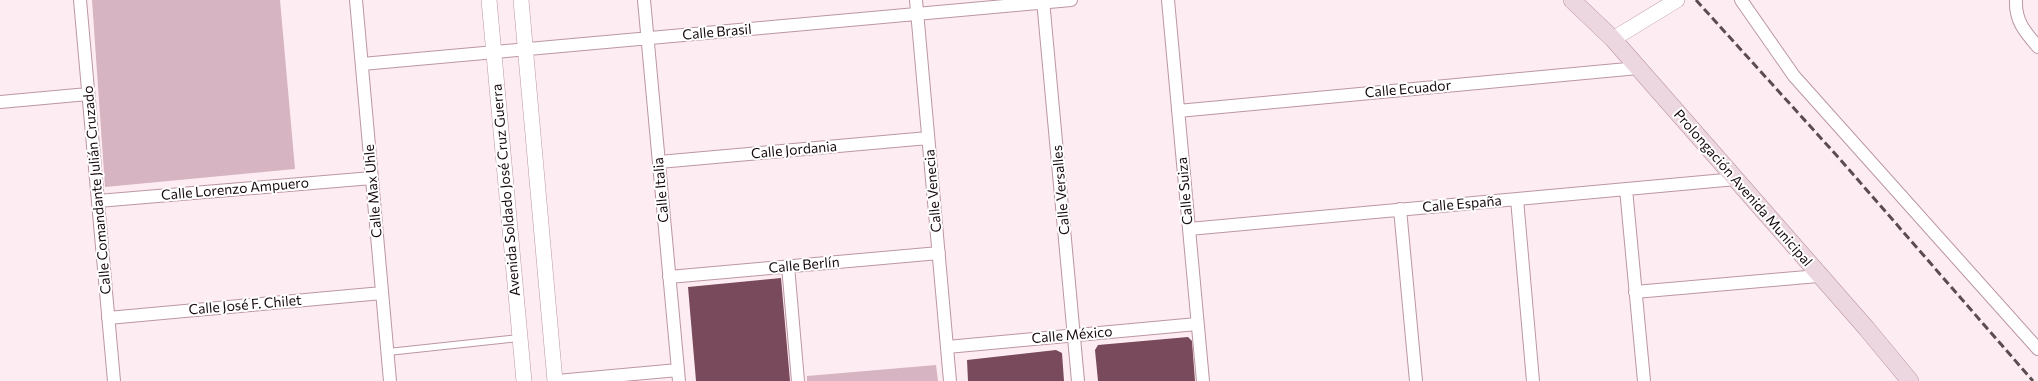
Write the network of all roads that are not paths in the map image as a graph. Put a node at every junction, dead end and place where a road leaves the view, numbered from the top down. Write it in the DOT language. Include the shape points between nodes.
graph roads {
  1 [pos="80,0"];
  2 [pos="356,0"];
  3 [pos="489,0"];
  4 [pos="521,0"];
  5 [pos="644,0"];
  6 [pos="916,0"];
  7 [pos="1072,0"];
  8 [pos="1168,0"];
  9 [pos="1572,0"];
  10 [pos="1677,0"];
  11 [pos="1741,0"];
  12 [pos="2016,0"];
  13 [pos="1043,1"];
  14 [pos="917,14"];
  15 [pos="647,38"];
  16 [pos="1613,39"];
  17 [pos="2038,47"];
  18 [pos="525,50"];
  19 [pos="494,52"];
  20 [pos="362,64"];
  21 [pos="1638,68"];
  22 [pos="88,94"];
  23 [pos="0,102"];
  24 [pos="1178,111"];
  25 [pos="928,138"];
  26 [pos="659,162"];
  27 [pos="372,178"];
  28 [pos="1736,179"];
  29 [pos="1626,189"];
  30 [pos="1517,199"];
  31 [pos="98,201"];
  32 [pos="1400,209"];
  33 [pos="1189,229"];
  34 [pos="939,253"];
  35 [pos="788,266"];
  36 [pos="1818,276"];
  37 [pos="669,277"];
  38 [pos="1636,292"];
  39 [pos="382,293"];
  40 [pos="108,318"];
  41 [pos="1197,324"];
  42 [pos="1074,335"];
  43 [pos="520,338"];
  44 [pos="947,347"];
  45 [pos="2038,350"];
  46 [pos="388,352"];
  47 [pos="678,375"];
  48 [pos="114,381"];
  49 [pos="390,381"];
  50 [pos="524,381"];
  51 [pos="556,381"];
  52 [pos="798,381"];
  53 [pos="950,381"];
  54 [pos="1078,381"];
  55 [pos="1202,381"];
  56 [pos="1416,381"];
  57 [pos="1533,381"];
  58 [pos="1644,381"];
  59 [pos="1910,381"];
  1 -- 22 [label="street, Calle Comandante Julián Cruzado"];
  2 -- 20 [label="street, Calle Max Uhle"];
  3 -- 19 [label="street, Avenida Soldado José Cruz Guerra"];
  4 -- 18 [label="street"];
  5 -- 15 [label="street, Calle Italia"];
  6 -- 14 [label="street, Calle Venecia"];
  7 -- 13 [label="street, Calle Brasil"];
  8 -- 24 [label="street, Calle Suiza"];
  9 -- 16 [label="main road, Prolongación Avenida Municipal"];
  10 -- 16 [label="street"];
  11 -- 45 [label="street" via="1794,76"];
  12 -- 17 [label="street" via="2015,12 2018,19 2024,31"];
  13 -- 14 [label="street, Calle Brasil"];
  13 -- 42 [label="street, Calle Versalles"];
  14 -- 15 [label="street, Calle Brasil"];
  14 -- 25 [label="street, Calle Venecia"];
  15 -- 18 [label="street, Calle Brasil"];
  15 -- 26 [label="street, Calle Italia"];
  16 -- 21 [label="main road, Prolongación Avenida Municipal"];
  18 -- 19 [label="street, Calle Brasil"];
  18 -- 51 [label="street"];
  19 -- 20 [label="street, Calle Brasil"];
  19 -- 43 [label="street, Avenida Soldado José Cruz Guerra"];
  20 -- 27 [label="street, Calle Max Uhle"];
  21 -- 24 [label="street, Calle Ecuador"];
  21 -- 28 [label="main road, Prolongación Avenida Municipal"];
  22 -- 23 [label="street"];
  22 -- 31 [label="street, Calle Comandante Julián Cruzado"];
  24 -- 33 [label="street, Calle Suiza"];
  25 -- 26 [label="street, Calle Jordania"];
  25 -- 34 [label="street, Calle Venecia"];
  26 -- 37 [label="street, Calle Italia"];
  27 -- 31 [label="street, Calle Lorenzo Ampuero"];
  27 -- 39 [label="street, Calle Max Uhle"];
  28 -- 29 [label="street, Calle España"];
  28 -- 36 [label="main road, Prolongación Avenida Municipal"];
  29 -- 30 [label="street, Calle España"];
  29 -- 38 [label="street"];
  30 -- 32 [label="street, Calle España"];
  30 -- 57 [label="street"];
  31 -- 40 [label="street, Calle Comandante Julián Cruzado"];
  32 -- 33 [label="street, Calle España"];
  32 -- 56 [label="street"];
  33 -- 41 [label="street, Calle Suiza"];
  34 -- 35 [label="street, Calle Berlín"];
  34 -- 44 [label="street, Calle Venecia"];
  35 -- 37 [label="street, Calle Berlín"];
  35 -- 52 [label="street"];
  36 -- 38 [label="street"];
  36 -- 59 [label="main road, Prolongación Avenida Municipal"];
  37 -- 47 [label="street, Calle Italia"];
  38 -- 58 [label="street"];
  39 -- 40 [label="street, Calle José F. Chilet"];
  39 -- 46 [label="street, Calle Max Uhle"];
  40 -- 48 [label="street, Calle Comandante Julián Cruzado"];
  41 -- 42 [label="street, Calle México"];
  41 -- 55 [label="street, Calle Suiza"];
  42 -- 44 [label="street, Calle México"];
  42 -- 54 [label="street, Calle Versalles"];
  43 -- 46 [label="lane"];
  43 -- 50 [label="street, Avenida Soldado José Cruz Guerra"];
  44 -- 53 [label="street, Calle Venecia"];
  46 -- 49 [label="street, Calle Max Uhle"];
  47 -- 51 [label="street"];
}
